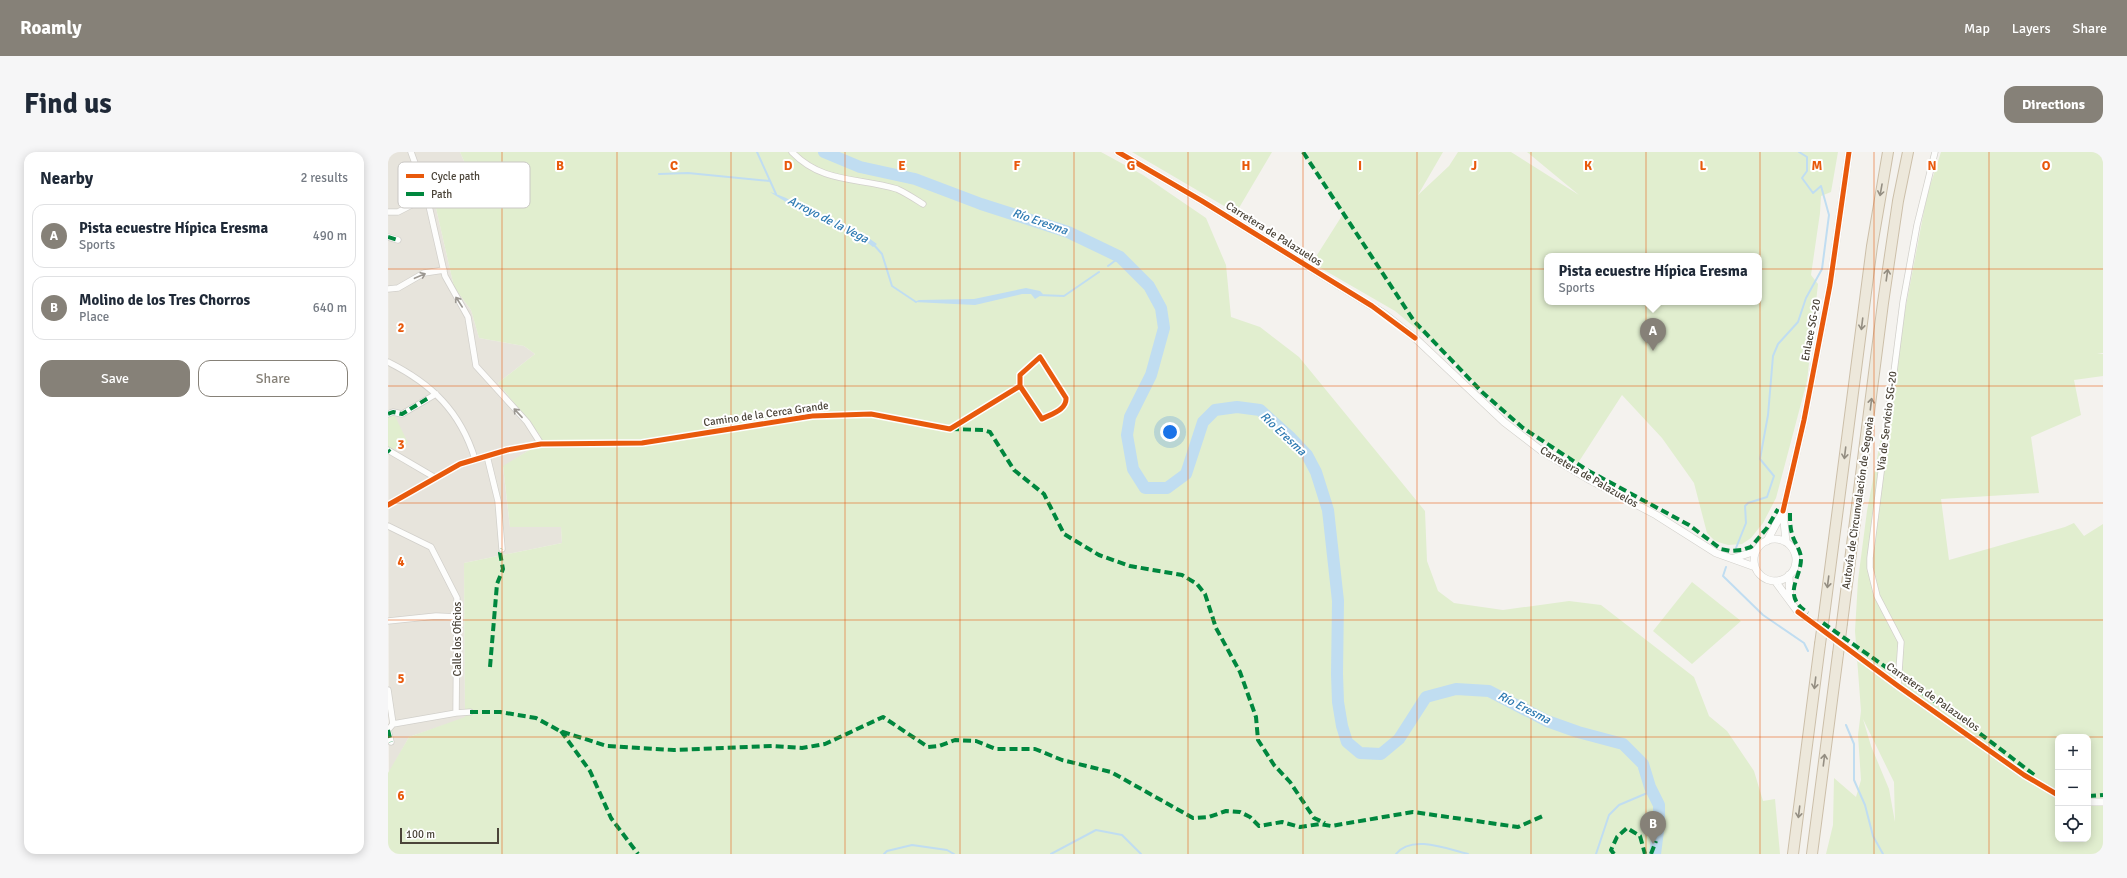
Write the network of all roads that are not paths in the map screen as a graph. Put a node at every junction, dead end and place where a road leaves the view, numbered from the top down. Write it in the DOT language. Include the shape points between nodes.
graph roads {
  1 [pos="412,152"];
  2 [pos="792,152"];
  3 [pos="1118,152"];
  4 [pos="1849,152"];
  5 [pos="1888,152"];
  6 [pos="1908,152"];
  7 [pos="1935,152"];
  8 [pos="415,162"];
  9 [pos="923,204"];
  10 [pos="406,208"];
  11 [pos="430,208"];
  12 [pos="388,212"];
  13 [pos="388,237"];
  14 [pos="398,240"];
  15 [pos="444,270"];
  16 [pos="388,289"];
  17 [pos="388,362"];
  18 [pos="1020,386"];
  19 [pos="436,394"];
  20 [pos="388,414"];
  21 [pos="541,444"];
  22 [pos="388,450"];
  23 [pos="487,456"];
  24 [pos="474,459"];
  25 [pos="434,478"];
  26 [pos="388,505"];
  27 [pos="1783,511"];
  28 [pos="388,526"];
  29 [pos="1767,541"];
  30 [pos="1786,542"];
  31 [pos="502,549"];
  32 [pos="1756,552"];
  33 [pos="1733,558"];
  34 [pos="1755,567"];
  35 [pos="1790,575"];
  36 [pos="1775,581"];
  37 [pos="1790,600"];
  38 [pos="458,617"];
  39 [pos="388,621"];
  40 [pos="1898,686"];
  41 [pos="388,690"];
  42 [pos="470,712"];
  43 [pos="456,713"];
  44 [pos="393,724"];
  45 [pos="388,730"];
  46 [pos="391,742"];
  47 [pos="2055,793"];
  48 [pos="2091,802"];
  49 [pos="2103,802"];
  50 [pos="1793,854"];
  51 [pos="1812,854"];
  1 -- 8 [label="street"];
  2 -- 9 [label="street" via="810,168 827,175 896,190"];
  3 -- 33 [label="street, Carretera de Palazuelos" via="1383,313 1415,338 1504,422 1543,452 1656,515 1716,553"];
  4 -- 27 [label="street, Enlace SG-20" via="1830,285 1804,420"];
  5 -- 50 [label="highway, Autovía de Circunvalación de Segovia, one-way, bridge" via="1872,246"];
  51 -- 6 [label="highway, Autovía de Circunvalación de Segovia, one-way, bridge" via="1883,303"];
  7 -- 40 [label="street, Vía de Servicio SG-20" via="1917,225 1904,302 1870,558 1877,596 1901,642"];
  10 -- 12 [label="street" via="398,212"];
  11 -- 15 [label="street"];
  13 -- 14 [label="street"];
  16 -- 15 [label="street, one-way" via="398,288 424,273"];
  21 -- 15 [label="street, one-way" via="527,422 476,366 468,317 448,283"];
  17 -- 19 [label="street" via="418,379"];
  18 -- 18 [label="street" via="1020,376 1040,357 1066,398 1064,407 1042,419"];
  18 -- 21 [label="street, Camino de la Cerca Grande" via="950,429 871,414 827,415 642,443"];
  19 -- 20 [label="street" via="402,414"];
  19 -- 24 [label="street" via="463,427"];
  21 -- 23 [label="street, Camino de la Cerca Grande"];
  22 -- 25 [label="street"];
  23 -- 24 [label="street, Camino de la Cerca Grande"];
  23 -- 31 [label="street" via="498,501"];
  24 -- 25 [label="street, Camino de la Cerca Grande" via="452,467"];
  25 -- 26 [label="street, Camino de la Cerca Grande"];
  27 -- 29 [label="street, Enlace SG-20"];
  27 -- 30 [label="street, Enlace SG-20"];
  28 -- 38 [label="street, Calle los Oficios" via="431,547 457,598"];
  29 -- 30 [label="street" via="1778,539"];
  29 -- 32 [label="street"];
  30 -- 35 [label="street" via="1796,557"];
  32 -- 33 [label="street"];
  32 -- 34 [label="street"];
  33 -- 34 [label="street, Carretera de Palazuelos"];
  34 -- 36 [label="street" via="1763,578"];
  35 -- 36 [label="street" via="1783,580"];
  35 -- 37 [label="street"];
  36 -- 37 [label="street, Carretera de Palazuelos"];
  37 -- 40 [label="street, Carretera de Palazuelos" via="1798,612"];
  38 -- 39 [label="street" via="436,616"];
  38 -- 43 [label="street, Calle los Oficios"];
  40 -- 47 [label="street, Carretera de Palazuelos" via="2024,775"];
  41 -- 44 [label="street"];
  42 -- 43 [label="street"];
  43 -- 44 [label="street"];
  44 -- 45 [label="street"];
  45 -- 46 [label="street"];
  48 -- 49 [label="street"];
}
